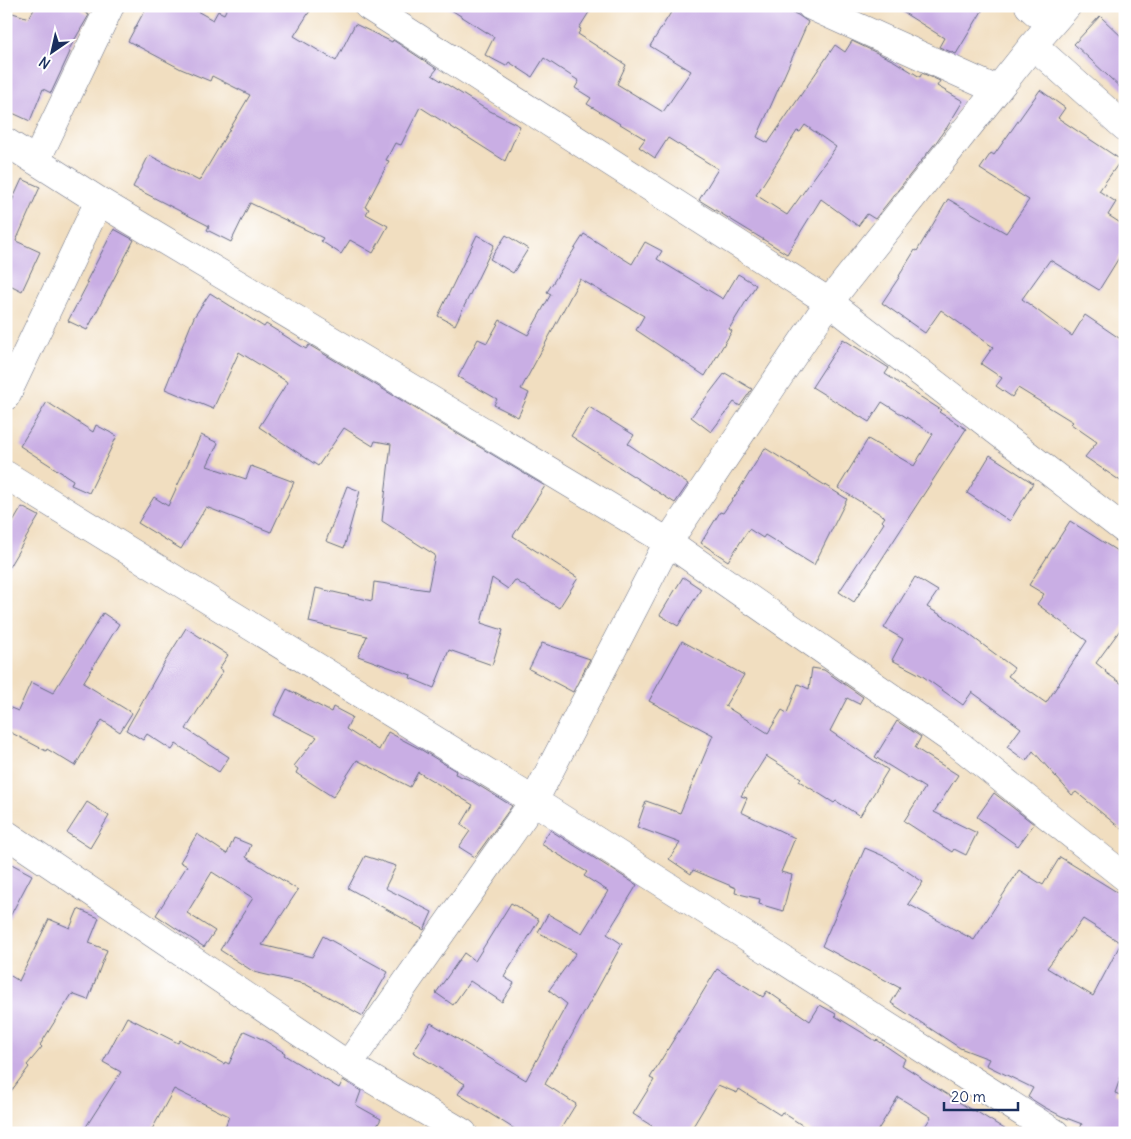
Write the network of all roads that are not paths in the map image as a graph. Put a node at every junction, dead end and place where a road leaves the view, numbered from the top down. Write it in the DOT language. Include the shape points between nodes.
graph roads {
  1 [pos="110,6"];
  2 [pos="368,6"];
  3 [pos="811,6"];
  4 [pos="1029,6"];
  5 [pos="1050,25"];
  6 [pos="997,90"];
  7 [pos="1125,127"];
  8 [pos="6,142"];
  9 [pos="36,161"];
  10 [pos="99,201"];
  11 [pos="828,302"];
  12 [pos="6,396"];
  13 [pos="6,476"];
  14 [pos="1125,530"];
  15 [pos="668,542"];
  16 [pos="534,801"];
  17 [pos="6,834"];
  18 [pos="1125,876"];
  19 [pos="348,1065"];
  20 [pos="463,1133"];
  21 [pos="1055,1133"];
  1 -- 9 [label="street"];
  2 -- 11 [label="street"];
  3 -- 6 [label="street"];
  4 -- 5 [label="street"];
  5 -- 6 [label="street"];
  5 -- 7 [label="street"];
  6 -- 11 [label="street"];
  8 -- 9 [label="street"];
  9 -- 10 [label="street"];
  10 -- 12 [label="street"];
  10 -- 15 [label="street"];
  11 -- 14 [label="street"];
  11 -- 15 [label="street"];
  13 -- 16 [label="street"];
  15 -- 16 [label="street"];
  15 -- 18 [label="street" via="958,744"];
  16 -- 19 [label="street"];
  16 -- 21 [label="street"];
  17 -- 19 [label="street"];
  19 -- 20 [label="street"];
}
